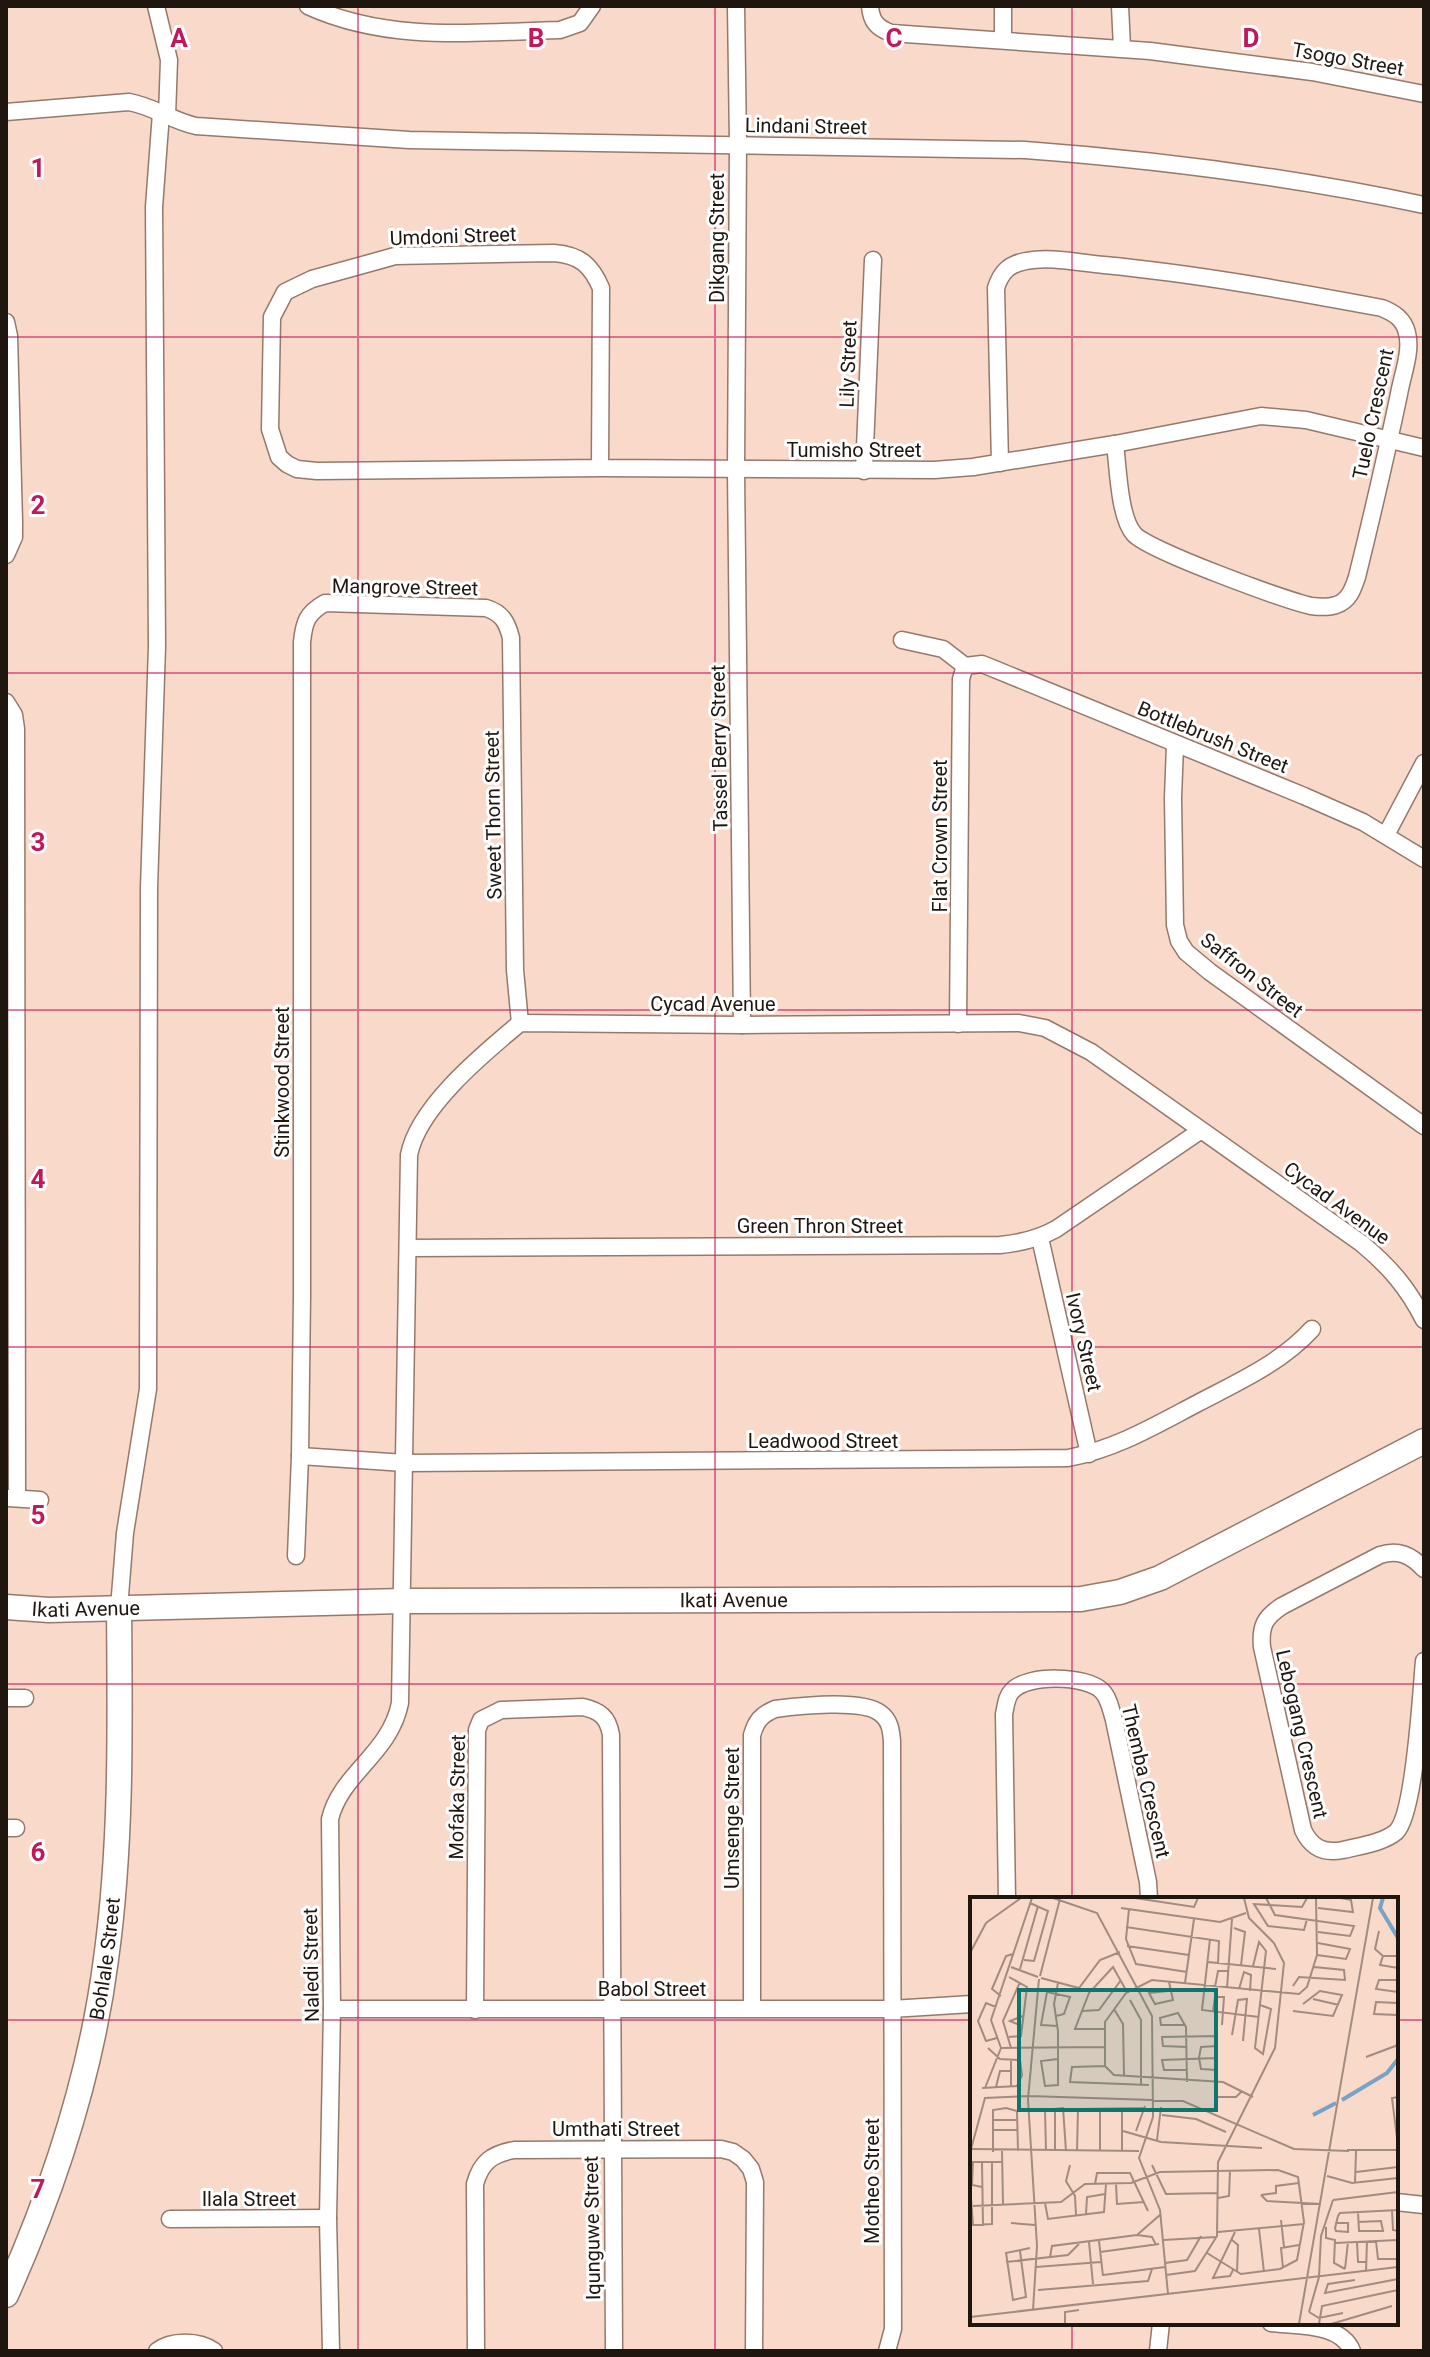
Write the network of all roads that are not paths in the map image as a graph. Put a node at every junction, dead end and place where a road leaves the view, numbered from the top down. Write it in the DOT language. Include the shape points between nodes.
graph roads {
  1 [pos="156,6"];
  2 [pos="308,6"];
  3 [pos="592,6"];
  4 [pos="736,6"];
  5 [pos="870,6"];
  6 [pos="1003,6"];
  7 [pos="1120,6"];
  8 [pos="1003,39"];
  9 [pos="1122,48"];
  10 [pos="1424,94"];
  11 [pos="6,112"];
  12 [pos="164,114"];
  13 [pos="738,144"];
  14 [pos="1424,205"];
  15 [pos="873,260"];
  16 [pos="6,322"];
  17 [pos="9,434"];
  18 [pos="1389,441"];
  19 [pos="1115,444"];
  20 [pos="1424,448"];
  21 [pos="279,457"];
  22 [pos="1000,463"];
  23 [pos="600,468"];
  24 [pos="736,470"];
  25 [pos="864,471"];
  26 [pos="6,555"];
  27 [pos="312,610"];
  28 [pos="497,611"];
  29 [pos="902,640"];
  30 [pos="974,665"];
  31 [pos="6,702"];
  32 [pos="1175,745"];
  33 [pos="1424,763"];
  34 [pos="1386,835"];
  35 [pos="1424,859"];
  36 [pos="10,962"];
  37 [pos="520,1023"];
  38 [pos="958,1024"];
  39 [pos="742,1025"];
  40 [pos="1424,1126"];
  41 [pos="1200,1131"];
  42 [pos="12,1233"];
  43 [pos="1040,1238"];
  44 [pos="408,1248"];
  45 [pos="1417,1287"];
  46 [pos="1424,1320"];
  47 [pos="1312,1329"];
  48 [pos="1424,1441"];
  49 [pos="1089,1454"];
  50 [pos="300,1456"];
  51 [pos="405,1463"];
  52 [pos="11,1498"];
  53 [pos="40,1500"];
  54 [pos="296,1556"];
  55 [pos="1424,1569"];
  56 [pos="402,1601"];
  57 [pos="6,1607"];
  58 [pos="119,1608"];
  59 [pos="1424,1661"];
  60 [pos="6,1698"];
  61 [pos="25,1698"];
  62 [pos="1418,1778"];
  63 [pos="1007,1897"];
  64 [pos="1149,1897"];
  65 [pos="970,2004"];
  66 [pos="752,2008"];
  67 [pos="332,2009"];
  68 [pos="613,2009"];
  69 [pos="891,2009"];
  70 [pos="475,2010"];
  71 [pos="611,2148"];
  72 [pos="1398,2202"];
  73 [pos="1424,2205"];
  74 [pos="328,2218"];
  75 [pos="170,2219"];
  76 [pos="6,2295"];
  77 [pos="1161,2325"];
  78 [pos="1286,2325"];
  79 [pos="157,2351"];
  80 [pos="214,2351"];
  81 [pos="331,2351"];
  82 [pos="476,2351"];
  83 [pos="614,2351"];
  84 [pos="754,2351"];
  85 [pos="887,2351"];
  86 [pos="1158,2351"];
  87 [pos="1352,2351"];
  1 -- 12 [label="street" via="169,60"];
  2 -- 3 [label="street" via="355,22 422,34 560,30 580,23"];
  4 -- 13 [label="street, Dikgang Street"];
  5 -- 8 [label="street, Tsogo Street" via="874,22 891,33"];
  6 -- 8 [label="street"];
  7 -- 9 [label="street"];
  8 -- 9 [label="street, Tsogo Street"];
  9 -- 10 [label="street, Tsogo Street" via="1301,70"];
  11 -- 12 [label="street, Lindani Street" via="129,102"];
  12 -- 13 [label="street, Lindani Street" via="183,123 409,140"];
  12 -- 58 [label="street" via="154,207 157,646 149,888 148,1389"];
  13 -- 14 [label="street, Lindani Street" via="1107,156 1250,173"];
  13 -- 24 [label="street, Dikgang Street"];
  15 -- 25 [label="street, Lily Street"];
  16 -- 17 [label="street"];
  17 -- 26 [label="street" via="14,537"];
  18 -- 19 [label="street, Tumisho Street" via="1306,420 1261,416"];
  18 -- 19 [label="street, Tuelo Crescent" via="1353,591 1342,603 1320,607 1142,541 1126,520"];
  18 -- 20 [label="street, Tumisho Street"];
  18 -- 22 [label="street, Tuelo Crescent" via="1408,345 1402,321 1394,313 1278,288 1043,259 1007,268 996,288"];
  19 -- 22 [label="street, Tumisho Street"];
  21 -- 23 [label="street, Tumisho Street" via="297,469 317,471"];
  21 -- 23 [label="street, Umdoni Street" via="270,429 271,331 285,292 395,256 554,253 588,264 601,288"];
  22 -- 25 [label="street, Tumisho Street"];
  23 -- 24 [label="street, Tumisho Street"];
  24 -- 25 [label="street, Tumisho Street"];
  24 -- 39 [label="street, Tassel Berry Street"];
  27 -- 28 [label="street, Mangrove Street" via="342,602"];
  27 -- 50 [label="street, Stinkwood Street" via="304,622 302,642"];
  28 -- 37 [label="street, Sweet Thorn Street" via="511,638"];
  29 -- 30 [label="street, Bottlebrush Street" via="943,649"];
  30 -- 32 [label="street, Bottlebrush Street"];
  30 -- 38 [label="street, Flat Crown Street" via="961,679"];
  31 -- 36 [label="street" via="16,729"];
  32 -- 34 [label="street, Bottlebrush Street"];
  32 -- 40 [label="street, Saffron Street" via="1174,908 1186,952"];
  33 -- 34 [label="street"];
  34 -- 35 [label="street, Bottlebrush Street"];
  36 -- 42 [label="street"];
  37 -- 39 [label="street, Cycad Avenue"];
  37 -- 44 [label="street" via="432,1107 412,1139"];
  38 -- 39 [label="street, Cycad Avenue"];
  38 -- 41 [label="street, Cycad Avenue" via="1019,1023 1060,1034"];
  41 -- 43 [label="street, Green Thron Street"];
  41 -- 45 [label="street, Cycad Avenue"];
  42 -- 52 [label="street"];
  43 -- 44 [label="street, Green Thron Street" via="1000,1245"];
  43 -- 49 [label="street, Ivory Street"];
  44 -- 51 [label="street"];
  45 -- 46 [label="street, Cycad Avenue"];
  47 -- 49 [label="street, Leadwood Street" via="1288,1353 1258,1371 1139,1434"];
  48 -- 56 [label="street, Ikati Avenue" via="1177,1570 1102,1596"];
  49 -- 51 [label="street, Leadwood Street" via="1046,1459"];
  50 -- 51 [label="street, Leadwood Street"];
  50 -- 54 [label="street, Stinkwood Street"];
  51 -- 56 [label="street"];
  52 -- 53 [label="street"];
  55 -- 62 [label="street, Lebogang Crescent" via="1405,1554 1380,1555 1269,1614 1261,1633 1308,1841 1316,1848 1338,1851 1396,1832"];
  56 -- 58 [label="street, Ikati Avenue"];
  56 -- 67 [label="street, Naledi Street" via="396,1721 341,1791 330,1819"];
  57 -- 58 [label="street, Ikati Avenue"];
  58 -- 76 [label="street, Bohlale Street" via="119,1791 106,1960 92,2042 58,2166"];
  59 -- 62 [label="street, Lebogang Crescent"];
  60 -- 61 [label="street"];
  63 -- 64 [label="street, Themba Crescent" via="1004,1714 1007,1699 1019,1685 1040,1680 1089,1683 1105,1695"];
  65 -- 69 [label="street, Babol Street"];
  66 -- 68 [label="street, Babol Street"];
  66 -- 69 [label="street, Babol Street"];
  66 -- 69 [label="street, Umsenge Street" via="755,1723 775,1709 857,1706 883,1714 892,1741"];
  67 -- 70 [label="street, Babol Street"];
  67 -- 74 [label="street, Naledi Street"];
  68 -- 70 [label="street, Babol Street"];
  68 -- 70 [label="street, Mofaka Street" via="611,1735 604,1716 583,1707 501,1710 481,1720 477,1730"];
  68 -- 71 [label="street, Iqunguwe Street"];
  69 -- 85 [label="street, Motheo Street" via="893,2329"];
  71 -- 82 [label="street, Umthati Street" via="514,2150 487,2159 479,2170"];
  71 -- 83 [label="street, Iqunguwe Street"];
  71 -- 84 [label="street, Umthati Street" via="721,2149 733,2152 751,2169"];
  72 -- 73 [label="street"];
  74 -- 75 [label="street, Ilala Street"];
  74 -- 81 [label="street, Naledi Street"];
  77 -- 86 [label="street"];
  78 -- 87 [label="street" via="1332,2331"];
  79 -- 80 [label="street" via="178,2343"];
}
